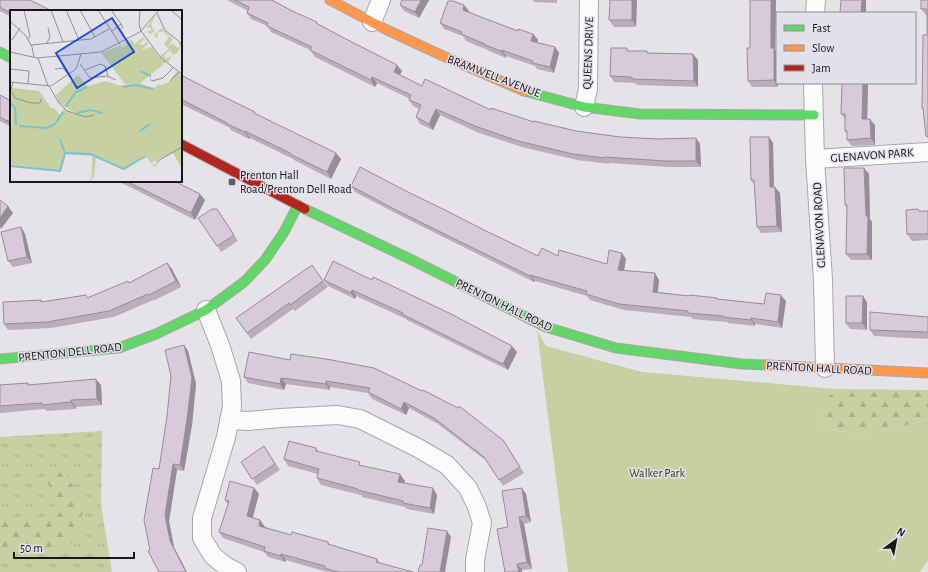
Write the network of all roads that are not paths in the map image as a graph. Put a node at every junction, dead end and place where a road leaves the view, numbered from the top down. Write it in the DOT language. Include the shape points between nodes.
graph roads {
  1 [pos="330,0"];
  2 [pos="381,0"];
  3 [pos="590,0"];
  4 [pos="816,0"];
  5 [pos="815,12"];
  6 [pos="372,22"];
  7 [pos="0,52"];
  8 [pos="10,57"];
  9 [pos="813,84"];
  10 [pos="584,107"];
  11 [pos="814,115"];
  12 [pos="182,145"];
  13 [pos="928,152"];
  14 [pos="815,159"];
  15 [pos="298,205"];
  16 [pos="206,310"];
  17 [pos="0,359"];
  18 [pos="825,368"];
  19 [pos="928,373"];
  20 [pos="229,420"];
  21 [pos="237,572"];
  22 [pos="475,572"];
  1 -- 6 [label="street, BRAMWELL AVENUE"];
  2 -- 6 [label="street"];
  3 -- 10 [label="street, QUEENS DRIVE" via="588,88"];
  4 -- 5 [label="street"];
  6 -- 10 [label="street, BRAMWELL AVENUE" via="522,90"];
  7 -- 8 [label="street"];
  9 -- 11 [label="street, GLENAVON ROAD"];
  10 -- 11 [label="street, BRAMWELL AVENUE" via="640,114"];
  11 -- 14 [label="street, GLENAVON ROAD"];
  12 -- 15 [label="street, PRENTON HALL ROAD"];
  13 -- 14 [label="street, GLENAVON PARK"];
  14 -- 18 [label="street, GLENAVON ROAD" via="823,280"];
  15 -- 16 [label="street, PRENTON DELL ROAD" via="265,260 244,282"];
  15 -- 18 [label="street, PRENTON HALL ROAD" via="546,327 616,348 742,364"];
  16 -- 17 [label="street, PRENTON DELL ROAD" via="119,348"];
  16 -- 20 [label="street" via="231,381 232,407"];
  18 -- 19 [label="street, PRENTON HALL ROAD"];
  20 -- 21 [label="street" via="202,518 202,538 213,556"];
  20 -- 22 [label="street" via="338,415 360,419 448,465 468,488 482,524"];
}
